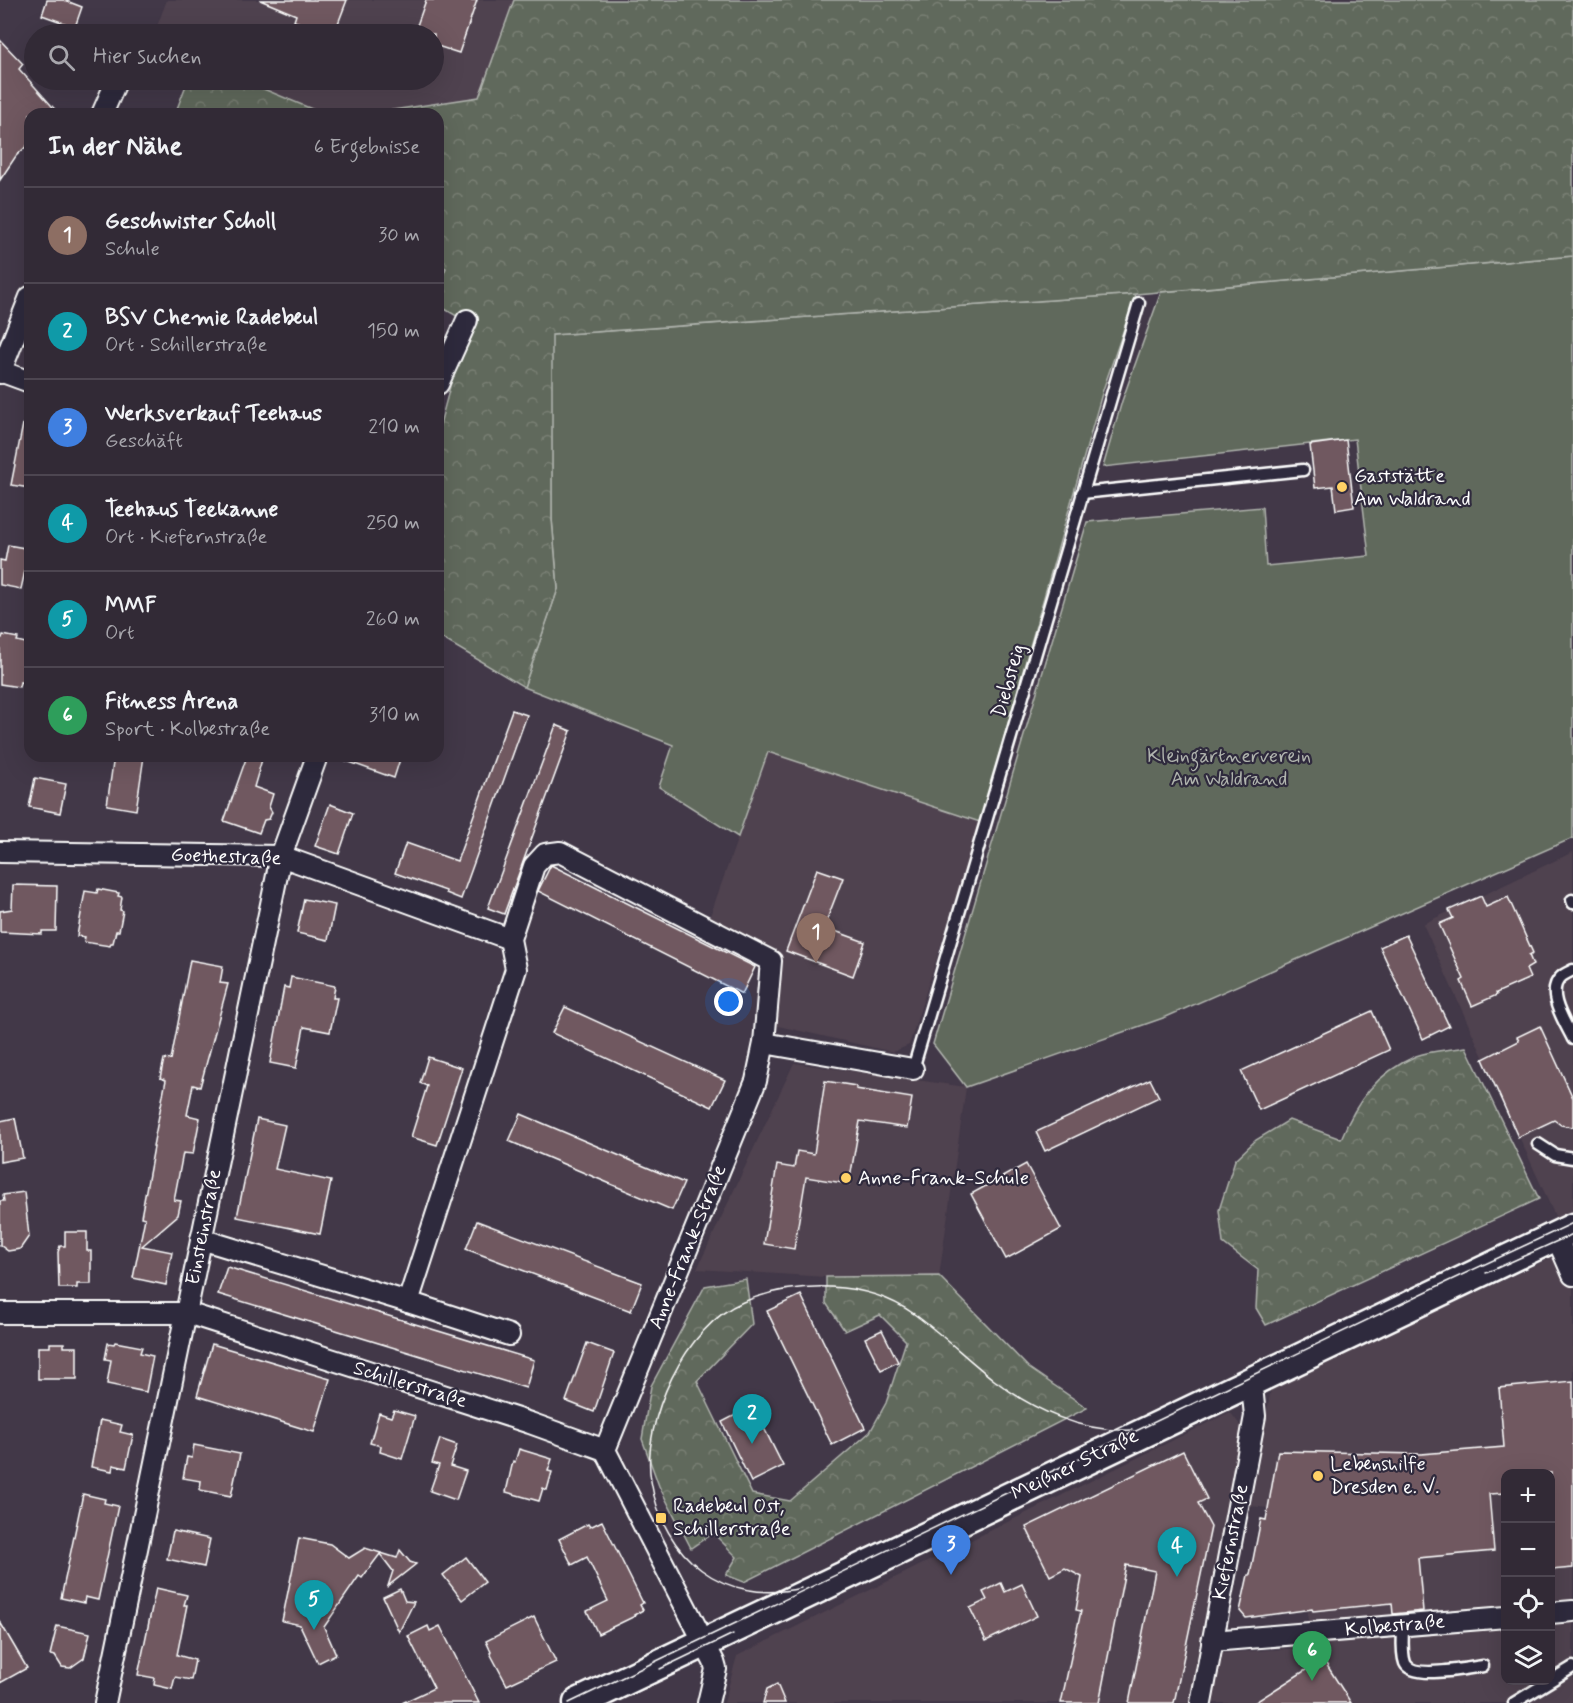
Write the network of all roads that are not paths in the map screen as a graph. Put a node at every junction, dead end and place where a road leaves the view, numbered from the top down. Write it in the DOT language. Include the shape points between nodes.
graph roads {
  1 [pos="113,90"];
  2 [pos="105,108"];
  3 [pos="1139,303"];
  4 [pos="24,312"];
  5 [pos="466,320"];
  6 [pos="444,370"];
  7 [pos="0,372"];
  8 [pos="24,380"];
  9 [pos="1303,470"];
  10 [pos="1082,493"];
  11 [pos="315,762"];
  12 [pos="0,852"];
  13 [pos="280,856"];
  14 [pos="510,939"];
  15 [pos="1573,970"];
  16 [pos="1573,1040"];
  17 [pos="764,1043"];
  18 [pos="913,1069"];
  19 [pos="1538,1144"];
  20 [pos="1573,1158"];
  21 [pos="1565,1232"];
  22 [pos="201,1239"];
  23 [pos="1573,1275"];
  24 [pos="408,1302"];
  25 [pos="0,1313"];
  26 [pos="187,1313"];
  27 [pos="509,1335"];
  28 [pos="1247,1382"];
  29 [pos="605,1450"];
  30 [pos="1573,1611"];
  31 [pos="1555,1613"];
  32 [pos="1501,1617"];
  33 [pos="1403,1625"];
  34 [pos="1212,1641"];
  35 [pos="704,1643"];
  36 [pos="1483,1666"];
  37 [pos="1573,1667"];
  38 [pos="1519,1702"];
  39 [pos="105,1703"];
  40 [pos="578,1703"];
  41 [pos="708,1703"];
  42 [pos="1201,1703"];
  1 -- 2 [label="street"];
  3 -- 10 [label="lane, Diebsteig"];
  4 -- 7 [label="street"];
  5 -- 6 [label="street"];
  7 -- 8 [label="street"];
  9 -- 10 [label="lane"];
  10 -- 18 [label="lane, Diebsteig"];
  11 -- 13 [label="street, Einsteinstraße"];
  12 -- 13 [label="street, Goethestraße"];
  13 -- 14 [label="street, Goethestraße"];
  13 -- 22 [label="street, Einsteinstraße"];
  14 -- 17 [label="street, Anne-Frank-Straße" via="534,866 545,854 560,852 771,961"];
  14 -- 24 [label="street" via="516,969"];
  15 -- 16 [label="lane" via="1560,977 1554,993"];
  17 -- 18 [label="street"];
  17 -- 29 [label="street, Anne-Frank-Straße" via="756,1081"];
  19 -- 20 [label="lane" via="1555,1155"];
  21 -- 23 [label="street"];
  21 -- 28 [label="main road, Meißner Straße"];
  22 -- 24 [label="street"];
  22 -- 26 [label="street, Einsteinstraße"];
  24 -- 27 [label="street"];
  25 -- 26 [label="street, Schillerstraße"];
  26 -- 29 [label="street, Schillerstraße"];
  26 -- 39 [label="street, Einsteinstraße"];
  28 -- 34 [label="street, Kiefernstraße" via="1255,1416"];
  28 -- 35 [label="main road, Meißner Straße"];
  29 -- 35 [label="street"];
  30 -- 31 [label="street"];
  32 -- 33 [label="street, Kolbestraße"];
  33 -- 34 [label="street, Kolbestraße"];
  33 -- 36 [label="lane" via="1402,1643 1410,1669 1424,1673"];
  34 -- 42 [label="street, Kiefernstraße"];
  35 -- 40 [label="main road, Meißner Straße"];
  35 -- 41 [label="street" via="716,1669"];
  37 -- 38 [label="lane"];
}
